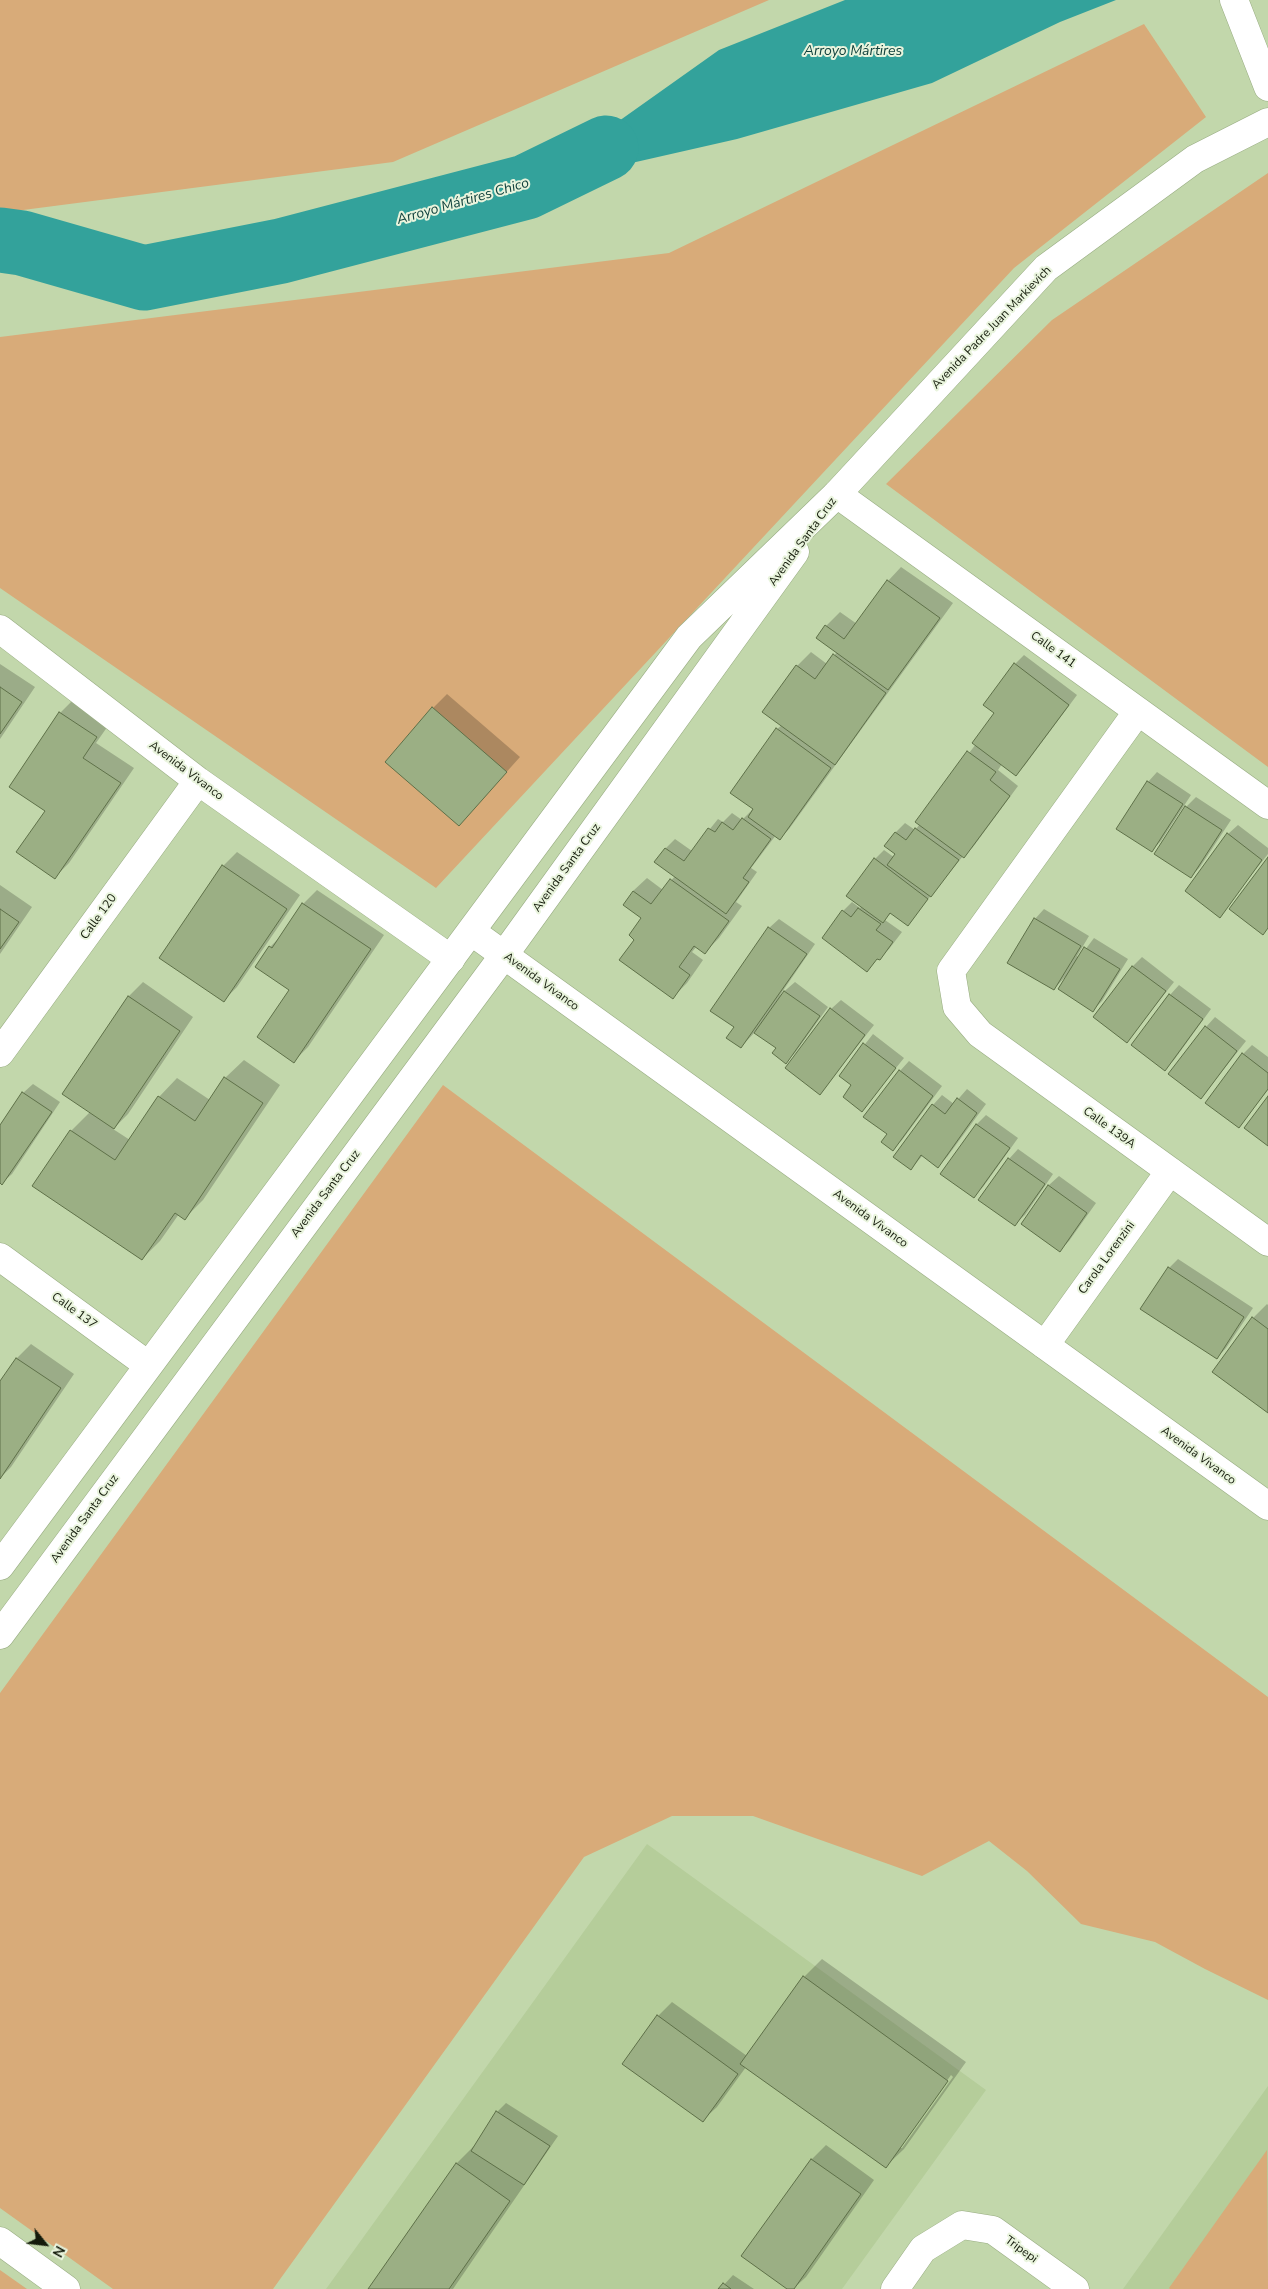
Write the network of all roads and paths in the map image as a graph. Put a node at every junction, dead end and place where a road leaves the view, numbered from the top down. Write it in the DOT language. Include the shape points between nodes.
graph roads {
  1 [pos="1234,0"];
  2 [pos="1268,87"];
  3 [pos="1268,122"];
  4 [pos="837,494"];
  5 [pos="0,629"];
  6 [pos="1138,711"];
  7 [pos="198,781"];
  8 [pos="1268,805"];
  9 [pos="472,932"];
  10 [pos="504,955"];
  11 [pos="451,959"];
  12 [pos="0,1053"];
  13 [pos="1170,1171"];
  14 [pos="1268,1242"];
  15 [pos="0,1257"];
  16 [pos="1045,1345"];
  17 [pos="148,1365"];
  18 [pos="1268,1506"];
  19 [pos="0,1566"];
  20 [pos="0,1636"];
  21 [pos="0,2241"];
  22 [pos="66,2289"];
  23 [pos="895,2289"];
  24 [pos="1075,2289"];
  1 -- 2 [label="street"];
  3 -- 4 [label="street, Avenida Padre Juan Markievich" via="1195,159 1046,268"];
  4 -- 6 [label="street, Calle 141"];
  4 -- 9 [label="street, Avenida Santa Cruz" via="689,637"];
  4 -- 10 [label="street, Avenida Santa Cruz"];
  5 -- 7 [label="street, Avenida Vivanco"];
  6 -- 8 [label="street, Calle 141"];
  6 -- 13 [label="street, Calle 139A" via="951,971 957,1007 980,1034"];
  7 -- 11 [label="street, Avenida Vivanco"];
  7 -- 12 [label="street, Calle 120"];
  9 -- 10 [label="street, Avenida Vivanco"];
  9 -- 11 [label="street, Avenida Santa Cruz"];
  10 -- 16 [label="street, Avenida Vivanco"];
  10 -- 20 [label="street, Avenida Santa Cruz"];
  11 -- 17 [label="street, Avenida Santa Cruz"];
  13 -- 14 [label="street, Calle 139A"];
  13 -- 16 [label="street, Carola Lorenzini"];
  15 -- 17 [label="street, Calle 137"];
  16 -- 18 [label="street, Avenida Vivanco"];
  17 -- 19 [label="street, Avenida Santa Cruz"];
  21 -- 22 [label="street"];
  23 -- 24 [label="street, Tripepi" via="923,2250 962,2225 993,2230"];
}
